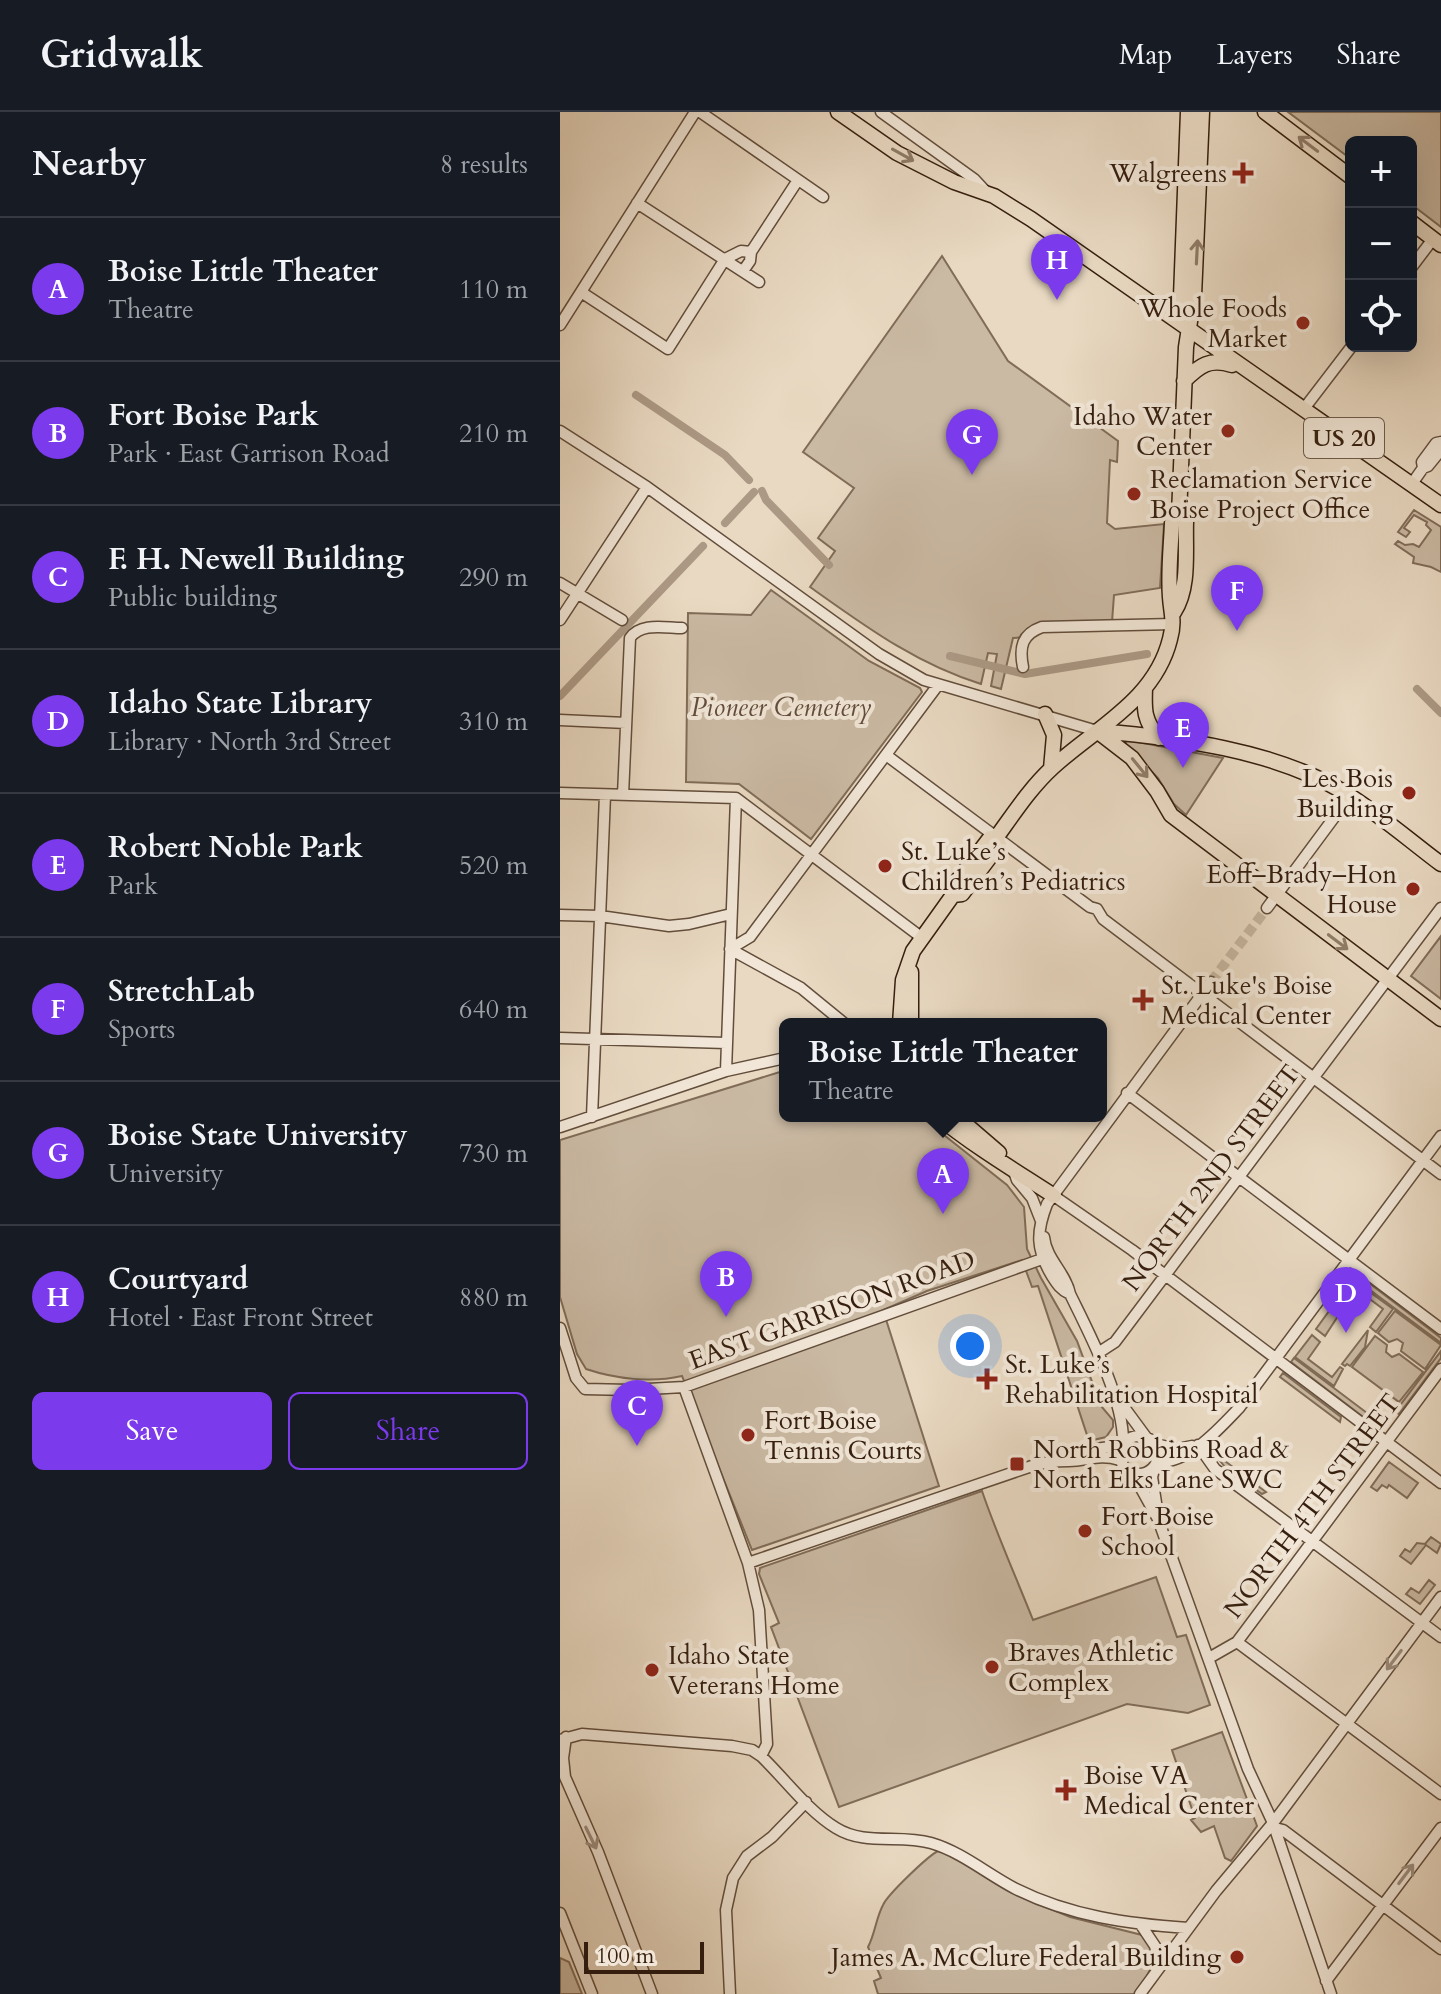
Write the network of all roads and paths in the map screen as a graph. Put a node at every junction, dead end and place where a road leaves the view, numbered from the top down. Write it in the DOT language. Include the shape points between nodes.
graph roads {
  1 [pos="698,112"];
  2 [pos="838,112"];
  3 [pos="881,112"];
  4 [pos="1188,112"];
  5 [pos="1202,112"];
  6 [pos="1265,112"];
  7 [pos="1345,172"];
  8 [pos="798,180"];
  9 [pos="988,194"];
  10 [pos="823,197"];
  11 [pos="637,203"];
  12 [pos="1417,227"];
  13 [pos="1437,242"];
  14 [pos="751,252"];
  15 [pos="725,259"];
  16 [pos="1417,262"];
  17 [pos="743,271"];
  18 [pos="759,282"];
  19 [pos="581,292"];
  20 [pos="560,325"];
  21 [pos="1188,329"];
  22 [pos="1347,352"];
  23 [pos="1247,371"];
  24 [pos="1184,381"];
  25 [pos="1303,410"];
  26 [pos="560,431"];
  27 [pos="1441,442"];
  28 [pos="1441,450"];
  29 [pos="1423,468"];
  30 [pos="1411,485"];
  31 [pos="647,487"];
  32 [pos="1441,505"];
  33 [pos="1179,515"];
  34 [pos="1185,546"];
  35 [pos="1170,575"];
  36 [pos="560,583"];
  37 [pos="577,594"];
  38 [pos="1174,618"];
  39 [pos="560,620"];
  40 [pos="622,620"];
  41 [pos="682,628"];
  42 [pos="1023,667"];
  43 [pos="938,685"];
  44 [pos="1145,688"];
  45 [pos="1045,714"];
  46 [pos="560,720"];
  47 [pos="626,723"];
  48 [pos="1097,731"];
  49 [pos="1159,738"];
  50 [pos="886,755"];
  51 [pos="1051,769"];
  52 [pos="560,793"];
  53 [pos="605,795"];
  54 [pos="623,795"];
  55 [pos="1350,796"];
  56 [pos="736,798"];
  57 [pos="996,838"];
  58 [pos="812,855"];
  59 [pos="1441,864"];
  60 [pos="1276,895"];
  61 [pos="1267,908"];
  62 [pos="1441,908"];
  63 [pos="731,914"];
  64 [pos="560,915"];
  65 [pos="600,916"];
  66 [pos="921,937"];
  67 [pos="730,949"];
  68 [pos="910,961"];
  69 [pos="1388,979"];
  70 [pos="1211,982"];
  71 [pos="1202,994"];
  72 [pos="838,1018"];
  73 [pos="900,1018"];
  74 [pos="911,1018"];
  75 [pos="1441,1019"];
  76 [pos="560,1038"];
  77 [pos="595,1039"];
  78 [pos="726,1043"];
  79 [pos="779,1061"];
  80 [pos="726,1071"];
  81 [pos="1313,1078"];
  82 [pos="1127,1093"];
  83 [pos="592,1117"];
  84 [pos="1107,1121"];
  85 [pos="945,1122"];
  86 [pos="963,1122"];
  87 [pos="1106,1122"];
  88 [pos="560,1127"];
  89 [pos="1441,1136"];
  90 [pos="1423,1160"];
  91 [pos="1009,1165"];
  92 [pos="1441,1174"];
  93 [pos="1239,1177"];
  94 [pos="1054,1196"];
  95 [pos="1041,1219"];
  96 [pos="1042,1259"];
  97 [pos="1348,1260"];
  98 [pos="1165,1275"];
  99 [pos="1070,1294"];
  100 [pos="560,1328"];
  101 [pos="1441,1329"];
  102 [pos="1098,1353"];
  103 [pos="1276,1359"];
  104 [pos="1441,1369"];
  105 [pos="684,1387"];
  106 [pos="1112,1390"];
  107 [pos="1151,1441"];
  108 [pos="1387,1442"];
  109 [pos="1123,1444"];
  110 [pos="1198,1445"];
  111 [pos="1061,1459"];
  112 [pos="1120,1460"];
  113 [pos="1156,1464"];
  114 [pos="1132,1472"];
  115 [pos="1441,1483"];
  116 [pos="1158,1519"];
  117 [pos="1313,1540"];
  118 [pos="748,1563"];
  119 [pos="1441,1597"];
  120 [pos="1422,1623"];
  121 [pos="1441,1637"];
  122 [pos="1237,1642"];
  123 [pos="1209,1658"];
  124 [pos="1347,1723"];
  125 [pos="563,1738"];
  126 [pos="761,1756"];
  127 [pos="1441,1794"];
  128 [pos="806,1802"];
  129 [pos="1274,1826"];
  130 [pos="1441,1828"];
  131 [pos="1383,1905"];
  132 [pos="560,1913"];
  133 [pos="1141,1925"];
  134 [pos="1188,1928"];
  135 [pos="1441,1949"];
  136 [pos="1160,1966"];
  137 [pos="1326,1981"];
  138 [pos="592,1994"];
  139 [pos="652,1994"];
  140 [pos="730,1994"];
  141 [pos="1140,1994"];
  142 [pos="1331,1994"];
  1 -- 8 [label="street"];
  1 -- 11 [label="street"];
  2 -- 9 [label="main road, one-way" via="897,153"];
  3 -- 9 [label="street"];
  4 -- 21 [label="main road" via="1181,297"];
  21 -- 5 [label="main road, one-way"];
  7 -- 6 [label="main road, one-way"];
  8 -- 10 [label="street"];
  8 -- 14 [label="street"];
  9 -- 21 [label="main road"];
  11 -- 15 [label="street"];
  11 -- 19 [label="street"];
  12 -- 13 [label="main road"];
  13 -- 16 [label="street"];
  14 -- 15 [label="street"];
  14 -- 17 [label="street"];
  15 -- 17 [label="street"];
  15 -- 19 [label="street" via="668,349"];
  17 -- 18 [label="street"];
  19 -- 20 [label="street"];
  21 -- 23 [label="main road, US 20"];
  21 -- 24 [label="main road"];
  22 -- 25 [label="street"];
  23 -- 24 [label="main road" via="1207,362"];
  23 -- 25 [label="main road, US 20"];
  24 -- 33 [label="main road"];
  25 -- 30 [label="main road, US 20"];
  26 -- 31 [label="street"];
  27 -- 29 [label="street" via="1422,462"];
  28 -- 29 [label="street"];
  29 -- 30 [label="street"];
  30 -- 32 [label="main road, US 20"];
  31 -- 37 [label="street"];
  31 -- 43 [label="street" via="879,654"];
  33 -- 34 [label="main road" via="1186,522"];
  33 -- 35 [label="main road" via="1172,523"];
  34 -- 35 [label="main road"];
  34 -- 38 [label="main road" via="1182,600"];
  35 -- 38 [label="main road"];
  36 -- 37 [label="street"];
  37 -- 39 [label="street"];
  37 -- 40 [label="street"];
  38 -- 42 [label="street" via="1042,627 1024,637"];
  38 -- 44 [label="main road" via="1161,667"];
  41 -- 47 [label="street" via="632,633"];
  43 -- 45 [label="street"];
  43 -- 50 [label="street"];
  44 -- 48 [label="main road"];
  44 -- 49 [label="main road" via="1144,716"];
  45 -- 48 [label="street"];
  45 -- 51 [label="main road" via="1054,735"];
  46 -- 47 [label="street"];
  47 -- 54 [label="street"];
  48 -- 49 [label="main road"];
  48 -- 51 [label="main road"];
  48 -- 60 [label="main road, one-way" via="1132,758 1171,815"];
  49 -- 55 [label="main road" via="1289,765"];
  50 -- 57 [label="street"];
  50 -- 58 [label="street"];
  51 -- 57 [label="main road"];
  52 -- 53 [label="street"];
  53 -- 54 [label="street"];
  53 -- 65 [label="street"];
  54 -- 56 [label="street"];
  55 -- 59 [label="main road"];
  55 -- 60 [label="street"];
  56 -- 58 [label="street"];
  56 -- 63 [label="street"];
  57 -- 66 [label="main road" via="984,844"];
  57 -- 71 [label="street" via="1097,909"];
  58 -- 66 [label="street"];
  58 -- 67 [label="street" via="750,937"];
  60 -- 61 [label="street"];
  60 -- 69 [label="main road, one-way"];
  62 -- 69 [label="street, NORTH 2ND STREET"];
  63 -- 65 [label="street" via="669,926"];
  63 -- 67 [label="street"];
  64 -- 65 [label="street"];
  65 -- 77 [label="street"];
  66 -- 68 [label="main road"];
  67 -- 72 [label="street" via="801,988"];
  67 -- 78 [label="street"];
  68 -- 73 [label="main road"];
  68 -- 74 [label="main road"];
  69 -- 75 [label="main road"];
  69 -- 81 [label="street, NORTH 2ND STREET"];
  70 -- 71 [label="street"];
  71 -- 81 [label="street"];
  71 -- 82 [label="street"];
  76 -- 77 [label="street"];
  77 -- 78 [label="street"];
  77 -- 83 [label="street"];
  78 -- 80 [label="street"];
  79 -- 80 [label="street"];
  80 -- 83 [label="street"];
  81 -- 90 [label="street"];
  81 -- 93 [label="street, NORTH 2ND STREET"];
  82 -- 84 [label="street"];
  82 -- 93 [label="street"];
  83 -- 88 [label="street"];
  85 -- 91 [label="main road"];
  86 -- 91 [label="main road"];
  87 -- 94 [label="street"];
  89 -- 90 [label="street"];
  90 -- 92 [label="street"];
  90 -- 97 [label="street"];
  91 -- 94 [label="main road"];
  91 -- 95 [label="street"];
  93 -- 97 [label="street"];
  93 -- 98 [label="street, NORTH 2ND STREET"];
  94 -- 95 [label="street"];
  94 -- 98 [label="street"];
  95 -- 96 [label="street"];
  95 -- 99 [label="street" via="1049,1256"];
  96 -- 99 [label="street"];
  96 -- 105 [label="street, EAST GARRISON ROAD"];
  97 -- 101 [label="street"];
  97 -- 103 [label="street"];
  98 -- 102 [label="street, NORTH 2ND STREET" via="1115,1342"];
  98 -- 103 [label="street"];
  99 -- 102 [label="street"];
  100 -- 105 [label="street, EAST GARRISON ROAD" via="576,1378 585,1389"];
  102 -- 106 [label="street"];
  103 -- 108 [label="street"];
  103 -- 110 [label="street" via="1239,1408"];
  104 -- 108 [label="street, NORTH 4TH STREET"];
  105 -- 118 [label="street"];
  106 -- 107 [label="street"];
  106 -- 109 [label="street"];
  107 -- 109 [label="street" via="1135,1435"];
  107 -- 110 [label="street" via="1177,1449"];
  107 -- 113 [label="street"];
  108 -- 115 [label="street"];
  108 -- 117 [label="street, NORTH 4TH STREET"];
  109 -- 111 [label="street" via="1064,1454"];
  109 -- 112 [label="street"];
  110 -- 113 [label="street"];
  110 -- 117 [label="street" via="1215,1469"];
  111 -- 112 [label="street"];
  111 -- 118 [label="street"];
  112 -- 114 [label="street"];
  113 -- 114 [label="street" via="1145,1473"];
  113 -- 116 [label="street" via="1152,1485"];
  114 -- 116 [label="street"];
  116 -- 123 [label="street"];
  117 -- 120 [label="street"];
  117 -- 122 [label="street, NORTH 4TH STREET"];
  118 -- 126 [label="street" via="759,1610 767,1744"];
  119 -- 120 [label="street"];
  120 -- 121 [label="street"];
  120 -- 124 [label="street, one-way"];
  122 -- 123 [label="street, NORTH 4TH STREET"];
  122 -- 124 [label="street"];
  123 -- 129 [label="street"];
  124 -- 127 [label="street"];
  124 -- 129 [label="street"];
  125 -- 126 [label="street" via="582,1734 732,1746"];
  125 -- 139 [label="street, one-way" via="565,1777"];
  126 -- 128 [label="street"];
  128 -- 133 [label="street" via="853,1836 928,1842 1064,1908"];
  128 -- 140 [label="street" via="747,1856 733,1878 726,1910"];
  129 -- 131 [label="street"];
  129 -- 134 [label="street"];
  129 -- 137 [label="street"];
  131 -- 130 [label="street, one-way"];
  131 -- 135 [label="street"];
  131 -- 137 [label="street"];
  132 -- 138 [label="street"];
  133 -- 134 [label="street"];
  133 -- 136 [label="street"];
  134 -- 136 [label="street"];
  136 -- 141 [label="street"];
  137 -- 142 [label="street"];
}
